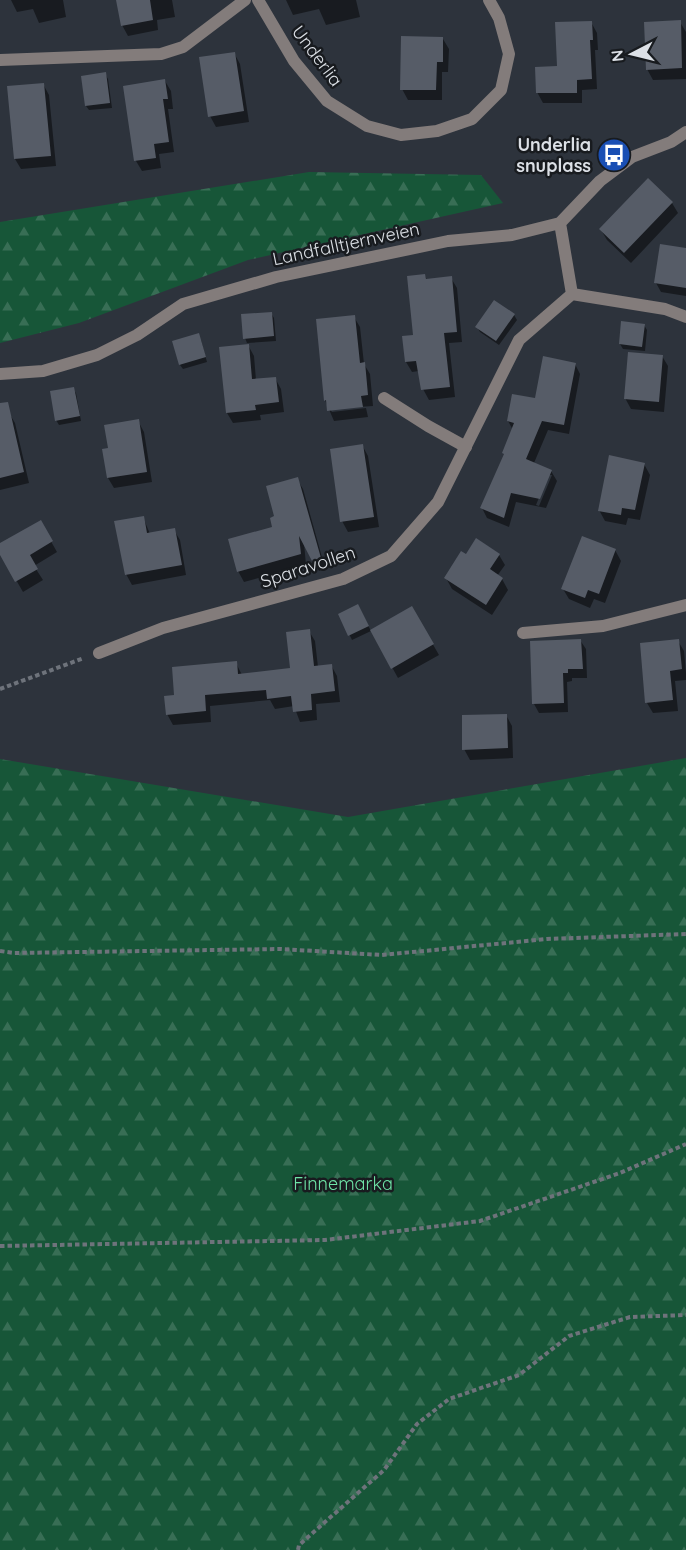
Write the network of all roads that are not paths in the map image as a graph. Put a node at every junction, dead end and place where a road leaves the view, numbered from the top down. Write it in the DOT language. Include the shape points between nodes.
graph roads {
  1 [pos="245,0"];
  2 [pos="258,0"];
  3 [pos="489,0"];
  4 [pos="0,60"];
  5 [pos="686,132"];
  6 [pos="560,223"];
  7 [pos="572,294"];
  8 [pos="686,317"];
  9 [pos="0,374"];
  10 [pos="384,398"];
  11 [pos="466,447"];
  12 [pos="686,605"];
  13 [pos="523,633"];
  14 [pos="99,653"];
  1 -- 4 [label="street" via="183,47 161,54"];
  2 -- 3 [label="street, Underlia" via="294,61 327,101 367,126 402,135 437,131 472,119 501,90 509,54 499,18"];
  5 -- 6 [label="street" via="632,158 600,181"];
  6 -- 7 [label="street"];
  6 -- 9 [label="street, Landfalltjernveien" via="512,235 448,241 276,277 183,304 137,335 97,355 44,371"];
  7 -- 8 [label="street" via="664,309"];
  7 -- 11 [label="street, Sparavollen" via="519,340"];
  10 -- 11 [label="street"];
  11 -- 14 [label="street, Sparavollen" via="438,502 391,556 343,579 163,628"];
  12 -- 13 [label="street" via="603,626"];
}
